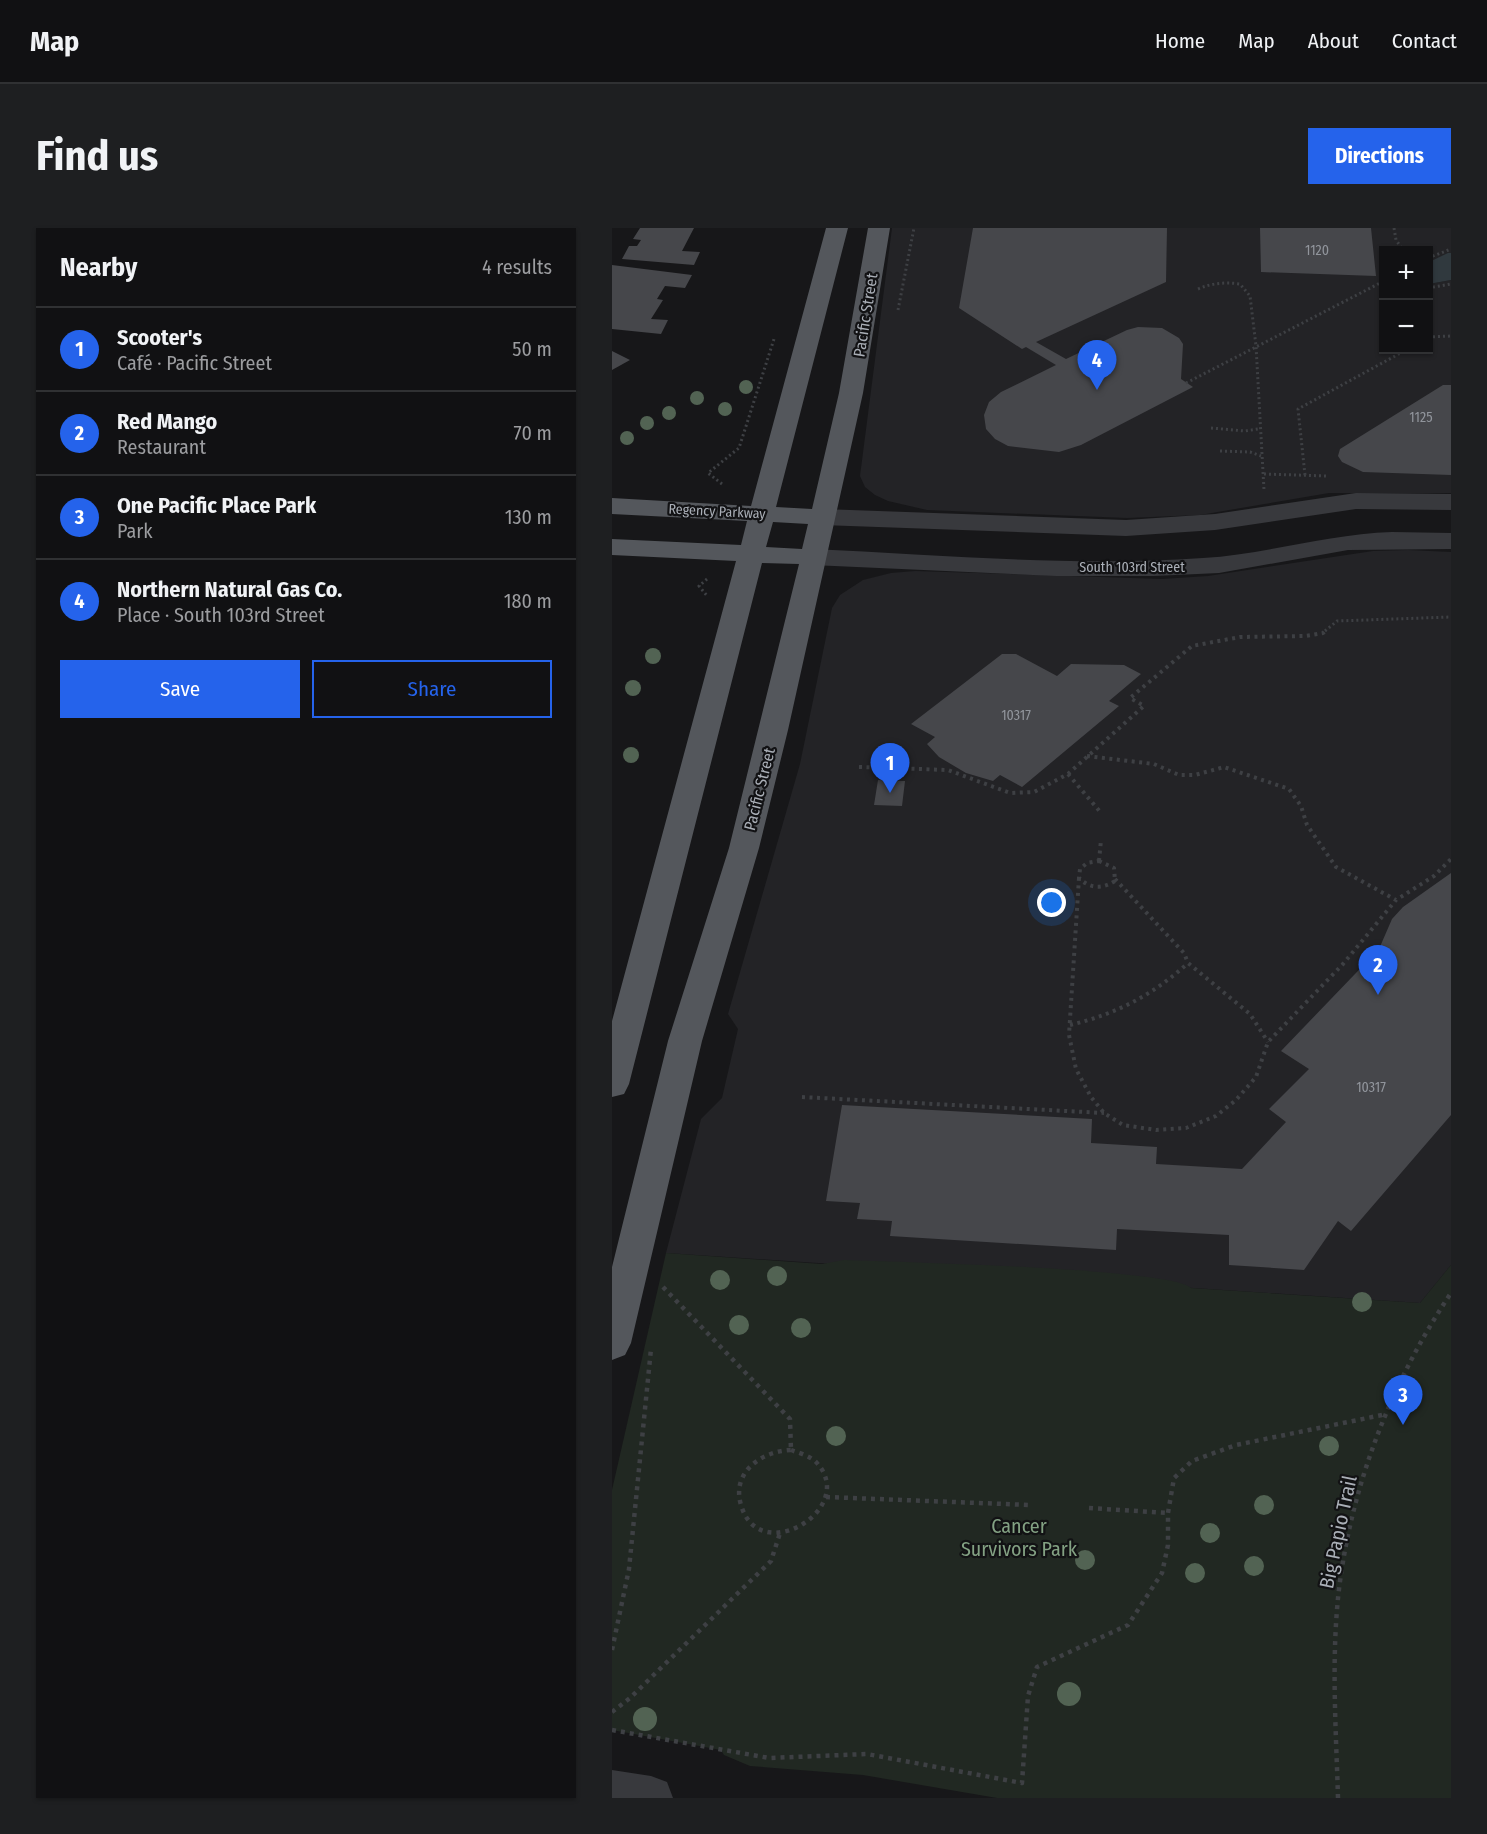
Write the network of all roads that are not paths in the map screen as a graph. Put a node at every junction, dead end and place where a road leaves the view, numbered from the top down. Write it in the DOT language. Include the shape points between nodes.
graph roads {
  1 [pos="837,228"];
  2 [pos="879,228"];
  3 [pos="1451,502"];
  4 [pos="612,506"];
  5 [pos="761,514"];
  6 [pos="822,517"];
  7 [pos="1451,541"];
  8 [pos="612,547"];
  9 [pos="751,554"];
  10 [pos="812,557"];
  11 [pos="612,1084"];
  12 [pos="612,1343"];
  13 [pos="612,1792"];
  14 [pos="651,1798"];
  1 -- 5 [label="main road"];
  2 -- 6 [label="main road, Pacific Street" via="851,393"];
  3 -- 6 [label="street" via="1356,501 1160,527"];
  4 -- 5 [label="main road, Regency Parkway"];
  5 -- 6 [label="main road, Regency Parkway"];
  5 -- 9 [label="main road"];
  6 -- 10 [label="main road, Pacific Street"];
  7 -- 10 [label="street, South 103rd Street" via="1374,540 1166,568"];
  8 -- 9 [label="main road"];
  9 -- 10 [label="main road"];
  9 -- 11 [label="main road"];
  10 -- 12 [label="main road, Pacific Street" via="758,794 685,1041"];
  13 -- 14 [label="street"];
}
